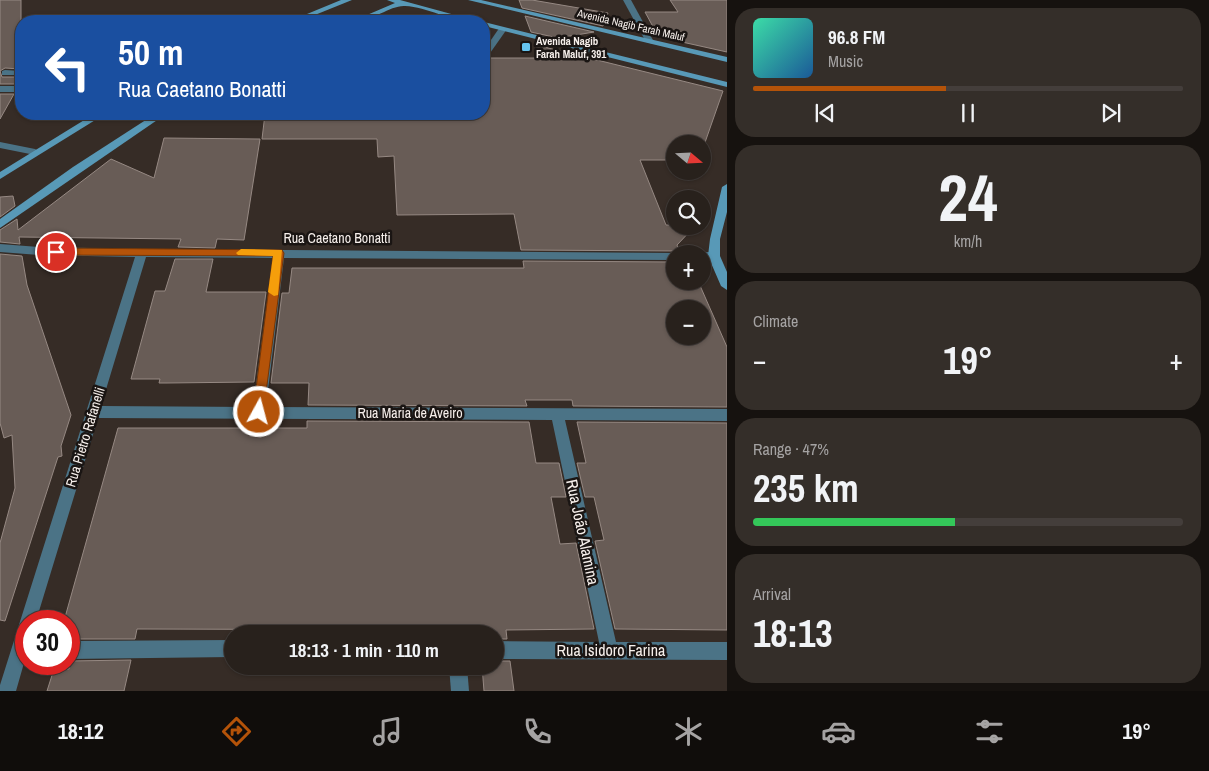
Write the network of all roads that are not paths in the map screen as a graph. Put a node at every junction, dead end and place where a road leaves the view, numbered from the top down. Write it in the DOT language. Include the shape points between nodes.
graph roads {
  1 [pos="390,0"];
  2 [pos="410,0"];
  3 [pos="472,0"];
  4 [pos="628,0"];
  5 [pos="343,1"];
  6 [pos="402,3"];
  7 [pos="309,15"];
  8 [pos="372,15"];
  9 [pos="450,15"];
  10 [pos="490,26"];
  11 [pos="503,29"];
  12 [pos="650,42"];
  13 [pos="490,47"];
  14 [pos="726,60"];
  15 [pos="5,73"];
  16 [pos="15,73"];
  17 [pos="726,85"];
  18 [pos="0,89"];
  19 [pos="15,89"];
  20 [pos="90,120"];
  21 [pos="152,120"];
  22 [pos="0,145"];
  23 [pos="35,152"];
  24 [pos="1,175"];
  25 [pos="726,187"];
  26 [pos="0,224"];
  27 [pos="0,248"];
  28 [pos="711,248"];
  29 [pos="142,253"];
  30 [pos="279,253"];
  31 [pos="666,256"];
  32 [pos="711,261"];
  33 [pos="726,286"];
  34 [pos="92,412"];
  35 [pos="259,412"];
  36 [pos="557,414"];
  37 [pos="726,415"];
  38 [pos="31,610"];
  39 [pos="224,649"];
  40 [pos="80,650"];
  41 [pos="504,650"];
  42 [pos="609,650"];
  43 [pos="726,651"];
  44 [pos="15,670"];
  45 [pos="459,675"];
  46 [pos="7,691"];
  47 [pos="460,691"];
  1 -- 6 [label="main road"];
  2 -- 6 [label="main road"];
  3 -- 12 [label="main road, Avenida Nagib Farah Maluf"];
  4 -- 12 [label="street"];
  5 -- 7 [label="main road"];
  6 -- 8 [label="main road"];
  6 -- 9 [label="main road"];
  10 -- 11 [label="main road"];
  11 -- 13 [label="street"];
  11 -- 17 [label="main road"];
  12 -- 14 [label="main road, Avenida Nagib Farah Maluf"];
  15 -- 16 [label="street"];
  18 -- 19 [label="street"];
  20 -- 23 [label="main road"];
  21 -- 26 [label="main road" via="76,168"];
  22 -- 23 [label="street"];
  23 -- 24 [label="main road"];
  25 -- 28 [label="main road"];
  27 -- 29 [label="street, Rua Caetano Bonatti"];
  29 -- 30 [label="street, Rua Caetano Bonatti"];
  29 -- 34 [label="street, Rua Pietro Rafanelli"];
  30 -- 31 [label="street, Rua Caetano Bonatti"];
  30 -- 35 [label="street"];
  32 -- 33 [label="main road"];
  34 -- 35 [label="street, Rua Maria de Aveiro"];
  34 -- 38 [label="street, Rua Pietro Rafanelli"];
  35 -- 36 [label="street, Rua Maria de Aveiro"];
  36 -- 37 [label="street, Rua Maria de Aveiro"];
  36 -- 42 [label="street, Rua João Alamina"];
  39 -- 40 [label="street"];
  41 -- 42 [label="street, Rua Isidoro Farina"];
  42 -- 43 [label="street, Rua Isidoro Farina"];
  44 -- 46 [label="street"];
  45 -- 47 [label="street"];
}
